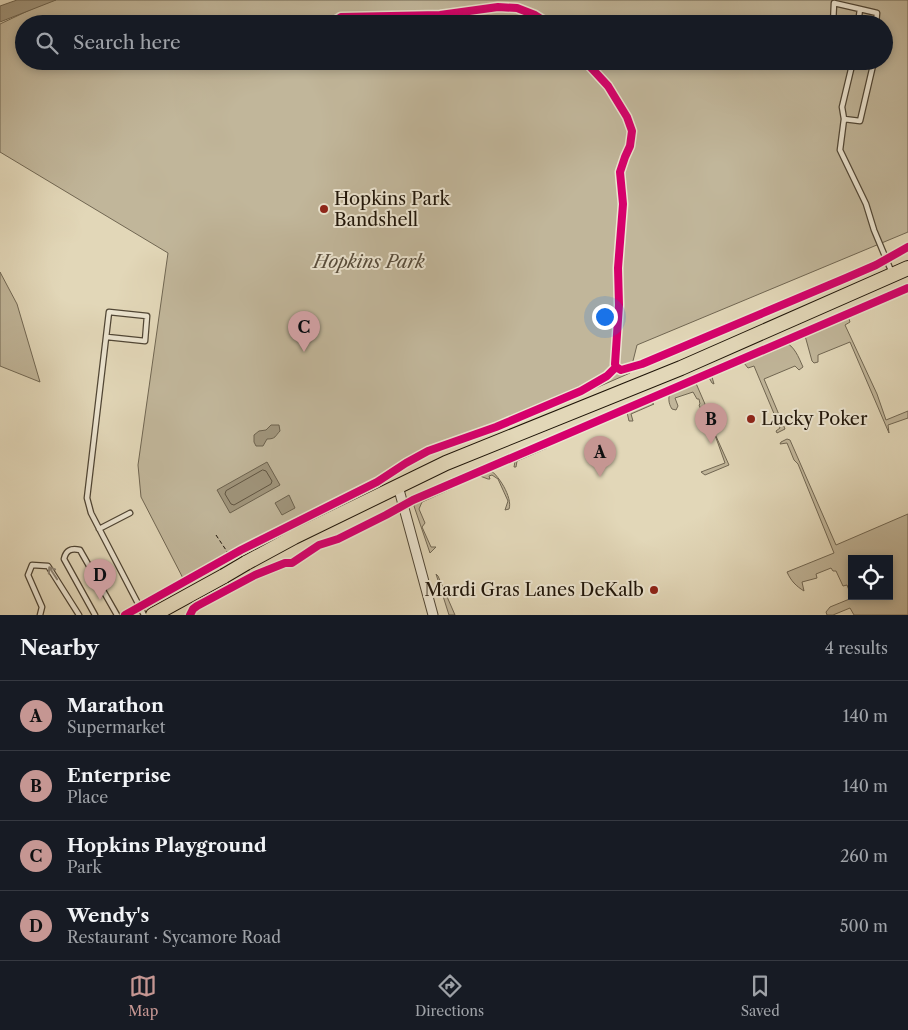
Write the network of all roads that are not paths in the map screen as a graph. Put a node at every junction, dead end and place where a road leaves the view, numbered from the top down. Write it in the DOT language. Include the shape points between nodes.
graph roads {
  1 [pos="860,8"];
  2 [pos="833,15"];
  3 [pos="859,15"];
  4 [pos="877,15"];
  5 [pos="851,70"];
  6 [pos="872,70"];
  7 [pos="844,119"];
  8 [pos="908,268"];
  9 [pos="893,274"];
  10 [pos="107,337"];
  11 [pos="398,486"];
  12 [pos="130,513"];
  13 [pos="99,529"];
  14 [pos="170,611"];
  15 [pos="40,615"];
  16 [pos="79,615"];
  17 [pos="95,615"];
  18 [pos="117,615"];
  19 [pos="144,615"];
  20 [pos="153,615"];
  21 [pos="433,615"];
  1 -- 2 [label="lane" via="834,3"];
  1 -- 3 [label="lane"];
  1 -- 4 [label="lane"];
  5 -- 7 [label="lane" via="842,107"];
  6 -- 7 [label="lane" via="860,121"];
  7 -- 9 [label="lane" via="840,150 866,204"];
  8 -- 9 [label="main road"];
  9 -- 11 [label="main road" via="681,368 446,462"];
  10 -- 10 [label="lane" via="144,341 147,316 110,312"];
  10 -- 13 [label="lane" via="87,492 90,513"];
  11 -- 14 [label="main road, bridge" via="246,563"];
  11 -- 21 [label="street"];
  12 -- 13 [label="lane"];
  13 -- 19 [label="lane"];
  14 -- 20 [label="main road"];
  16 -- 15 [label="lane, one-way" via="48,566 37,564 32,565 28,575 42,607"];
  17 -- 18 [label="lane" via="64,559 69,550 80,550"];
}
